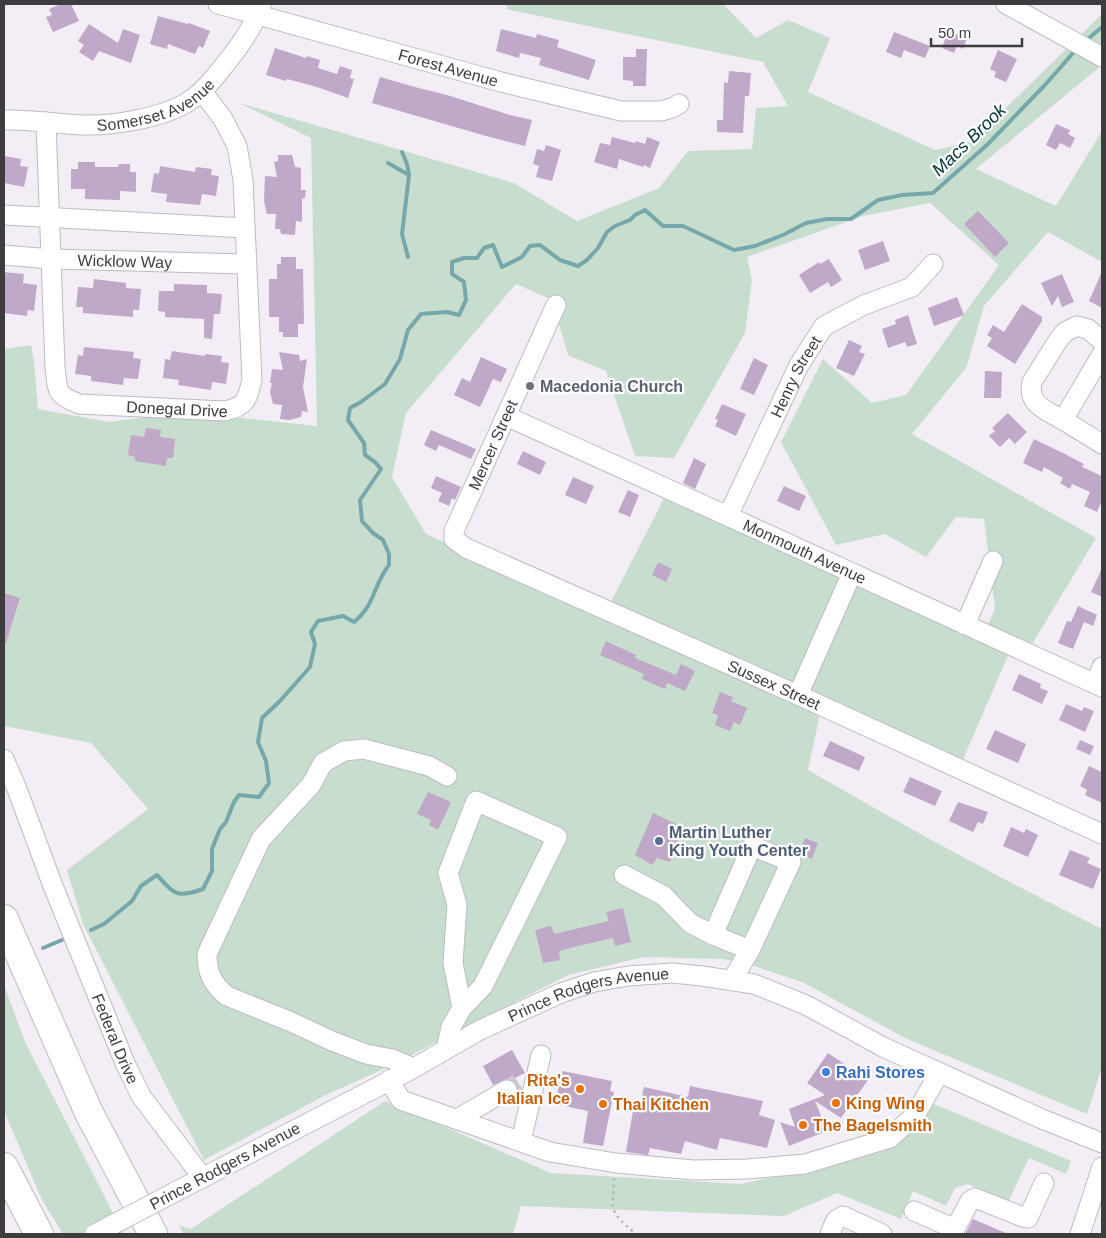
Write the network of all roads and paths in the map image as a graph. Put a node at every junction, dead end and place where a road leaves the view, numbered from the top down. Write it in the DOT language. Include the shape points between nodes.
graph roads {
  1 [pos="218,4"];
  2 [pos="1006,4"];
  3 [pos="259,9"];
  4 [pos="1102,57"];
  5 [pos="202,91"];
  6 [pos="679,104"];
  7 [pos="4,120"];
  8 [pos="46,122"];
  9 [pos="4,215"];
  10 [pos="49,217"];
  11 [pos="245,228"];
  12 [pos="4,255"];
  13 [pos="50,259"];
  14 [pos="246,264"];
  15 [pos="933,264"];
  16 [pos="556,305"];
  17 [pos="1102,341"];
  18 [pos="1102,354"];
  19 [pos="506,416"];
  20 [pos="1063,420"];
  21 [pos="1102,444"];
  22 [pos="728,516"];
  23 [pos="454,531"];
  24 [pos="993,562"];
  25 [pos="852,573"];
  26 [pos="965,625"];
  27 [pos="1100,679"];
  28 [pos="798,696"];
  29 [pos="4,759"];
  30 [pos="447,776"];
  31 [pos="1102,834"];
  32 [pos="624,875"];
  33 [pos="4,919"];
  34 [pos="713,935"];
  35 [pos="750,950"];
  36 [pos="732,980"];
  37 [pos="462,1008"];
  38 [pos="446,1049"];
  39 [pos="541,1055"];
  40 [pos="414,1068"];
  41 [pos="939,1073"];
  42 [pos="537,1074"];
  43 [pos="389,1080"];
  44 [pos="457,1119"];
  45 [pos="522,1142"];
  46 [pos="1102,1143"];
  47 [pos="616,1163"];
  48 [pos="4,1167"];
  49 [pos="1102,1167"];
  50 [pos="203,1178"];
  51 [pos="1044,1184"];
  52 [pos="914,1211"];
  53 [pos="954,1232"];
  54 [pos="39,1234"];
  55 [pos="95,1234"];
  56 [pos="153,1234"];
  57 [pos="636,1234"];
  58 [pos="830,1234"];
  59 [pos="882,1234"];
  60 [pos="1080,1234"];
  1 -- 3 [label="street, Forest Avenue"];
  2 -- 4 [label="street"];
  3 -- 5 [label="street, Somerset Avenue" via="239,47"];
  3 -- 6 [label="street, Forest Avenue" via="501,82 621,111 661,110"];
  5 -- 8 [label="street, Somerset Avenue" via="187,103 133,121 86,125"];
  5 -- 11 [label="street, Donegal Drive" via="223,119 237,146 243,180"];
  7 -- 8 [label="street, Somerset Avenue"];
  8 -- 10 [label="street, Donegal Drive"];
  9 -- 10 [label="street"];
  10 -- 11 [label="street"];
  10 -- 13 [label="street, Donegal Drive"];
  11 -- 14 [label="street, Donegal Drive"];
  12 -- 13 [label="street, Wicklow Way"];
  13 -- 14 [label="street, Wicklow Way"];
  13 -- 14 [label="street, Donegal Drive" via="55,367 58,391 62,397 79,404 224,411 244,404 252,380"];
  15 -- 22 [label="street, Henry Street" via="912,287 864,305 824,326 799,365"];
  16 -- 19 [label="street, Mercer Street"];
  17 -- 20 [label="street" via="1088,329 1077,326 1065,332 1032,382 1030,391 1037,405"];
  18 -- 20 [label="street"];
  19 -- 22 [label="street, Monmouth Avenue"];
  19 -- 23 [label="street, Mercer Street"];
  20 -- 21 [label="street"];
  22 -- 25 [label="street, Monmouth Avenue"];
  23 -- 28 [label="street, Sussex Street" via="454,539 466,548"];
  24 -- 26 [label="street"];
  25 -- 26 [label="street, Monmouth Avenue"];
  25 -- 28 [label="street"];
  26 -- 27 [label="street, Monmouth Avenue"];
  28 -- 31 [label="street, Sussex Street"];
  29 -- 50 [label="street, Federal Drive" via="125,1063 141,1096"];
  30 -- 40 [label="street" via="429,766 364,749 344,751 323,763 311,785 261,839 207,954 208,972 227,996 332,1041"];
  32 -- 34 [label="street" via="664,896 690,923"];
  33 -- 56 [label="highway" via="89,1113"];
  34 -- 35 [label="street"];
  34 -- 35 [label="street" via="752,846 791,862"];
  35 -- 36 [label="street"];
  36 -- 38 [label="street, Prince Rodgers Avenue" via="672,974 594,982 509,1016"];
  36 -- 41 [label="street, Prince Rodgers Avenue" via="754,984 806,1005"];
  37 -- 37 [label="street" via="483,986 557,838 476,801 448,873 457,904 453,962"];
  37 -- 38 [label="street" via="450,1027"];
  38 -- 40 [label="street, Prince Rodgers Avenue"];
  39 -- 42 [label="street"];
  40 -- 43 [label="street, Prince Rodgers Avenue"];
  41 -- 46 [label="street, Prince Rodgers Avenue"];
  41 -- 47 [label="street" via="916,1114 890,1138 805,1164 694,1170"];
  42 -- 44 [label="street"];
  42 -- 45 [label="street"];
  43 -- 44 [label="street" via="401,1100"];
  43 -- 50 [label="street, Prince Rodgers Avenue"];
  44 -- 45 [label="street"];
  45 -- 47 [label="street" via="550,1152"];
  47 -- 57 [label="path" via="612,1205 615,1215"];
  48 -- 54 [label="highway"];
  49 -- 60 [label="street"];
  50 -- 55 [label="street, Prince Rodgers Avenue, bridge"];
  51 -- 53 [label="street" via="1028,1218 974,1198"];
  52 -- 53 [label="street"];
  58 -- 59 [label="street" via="836,1220 843,1216"];
}
